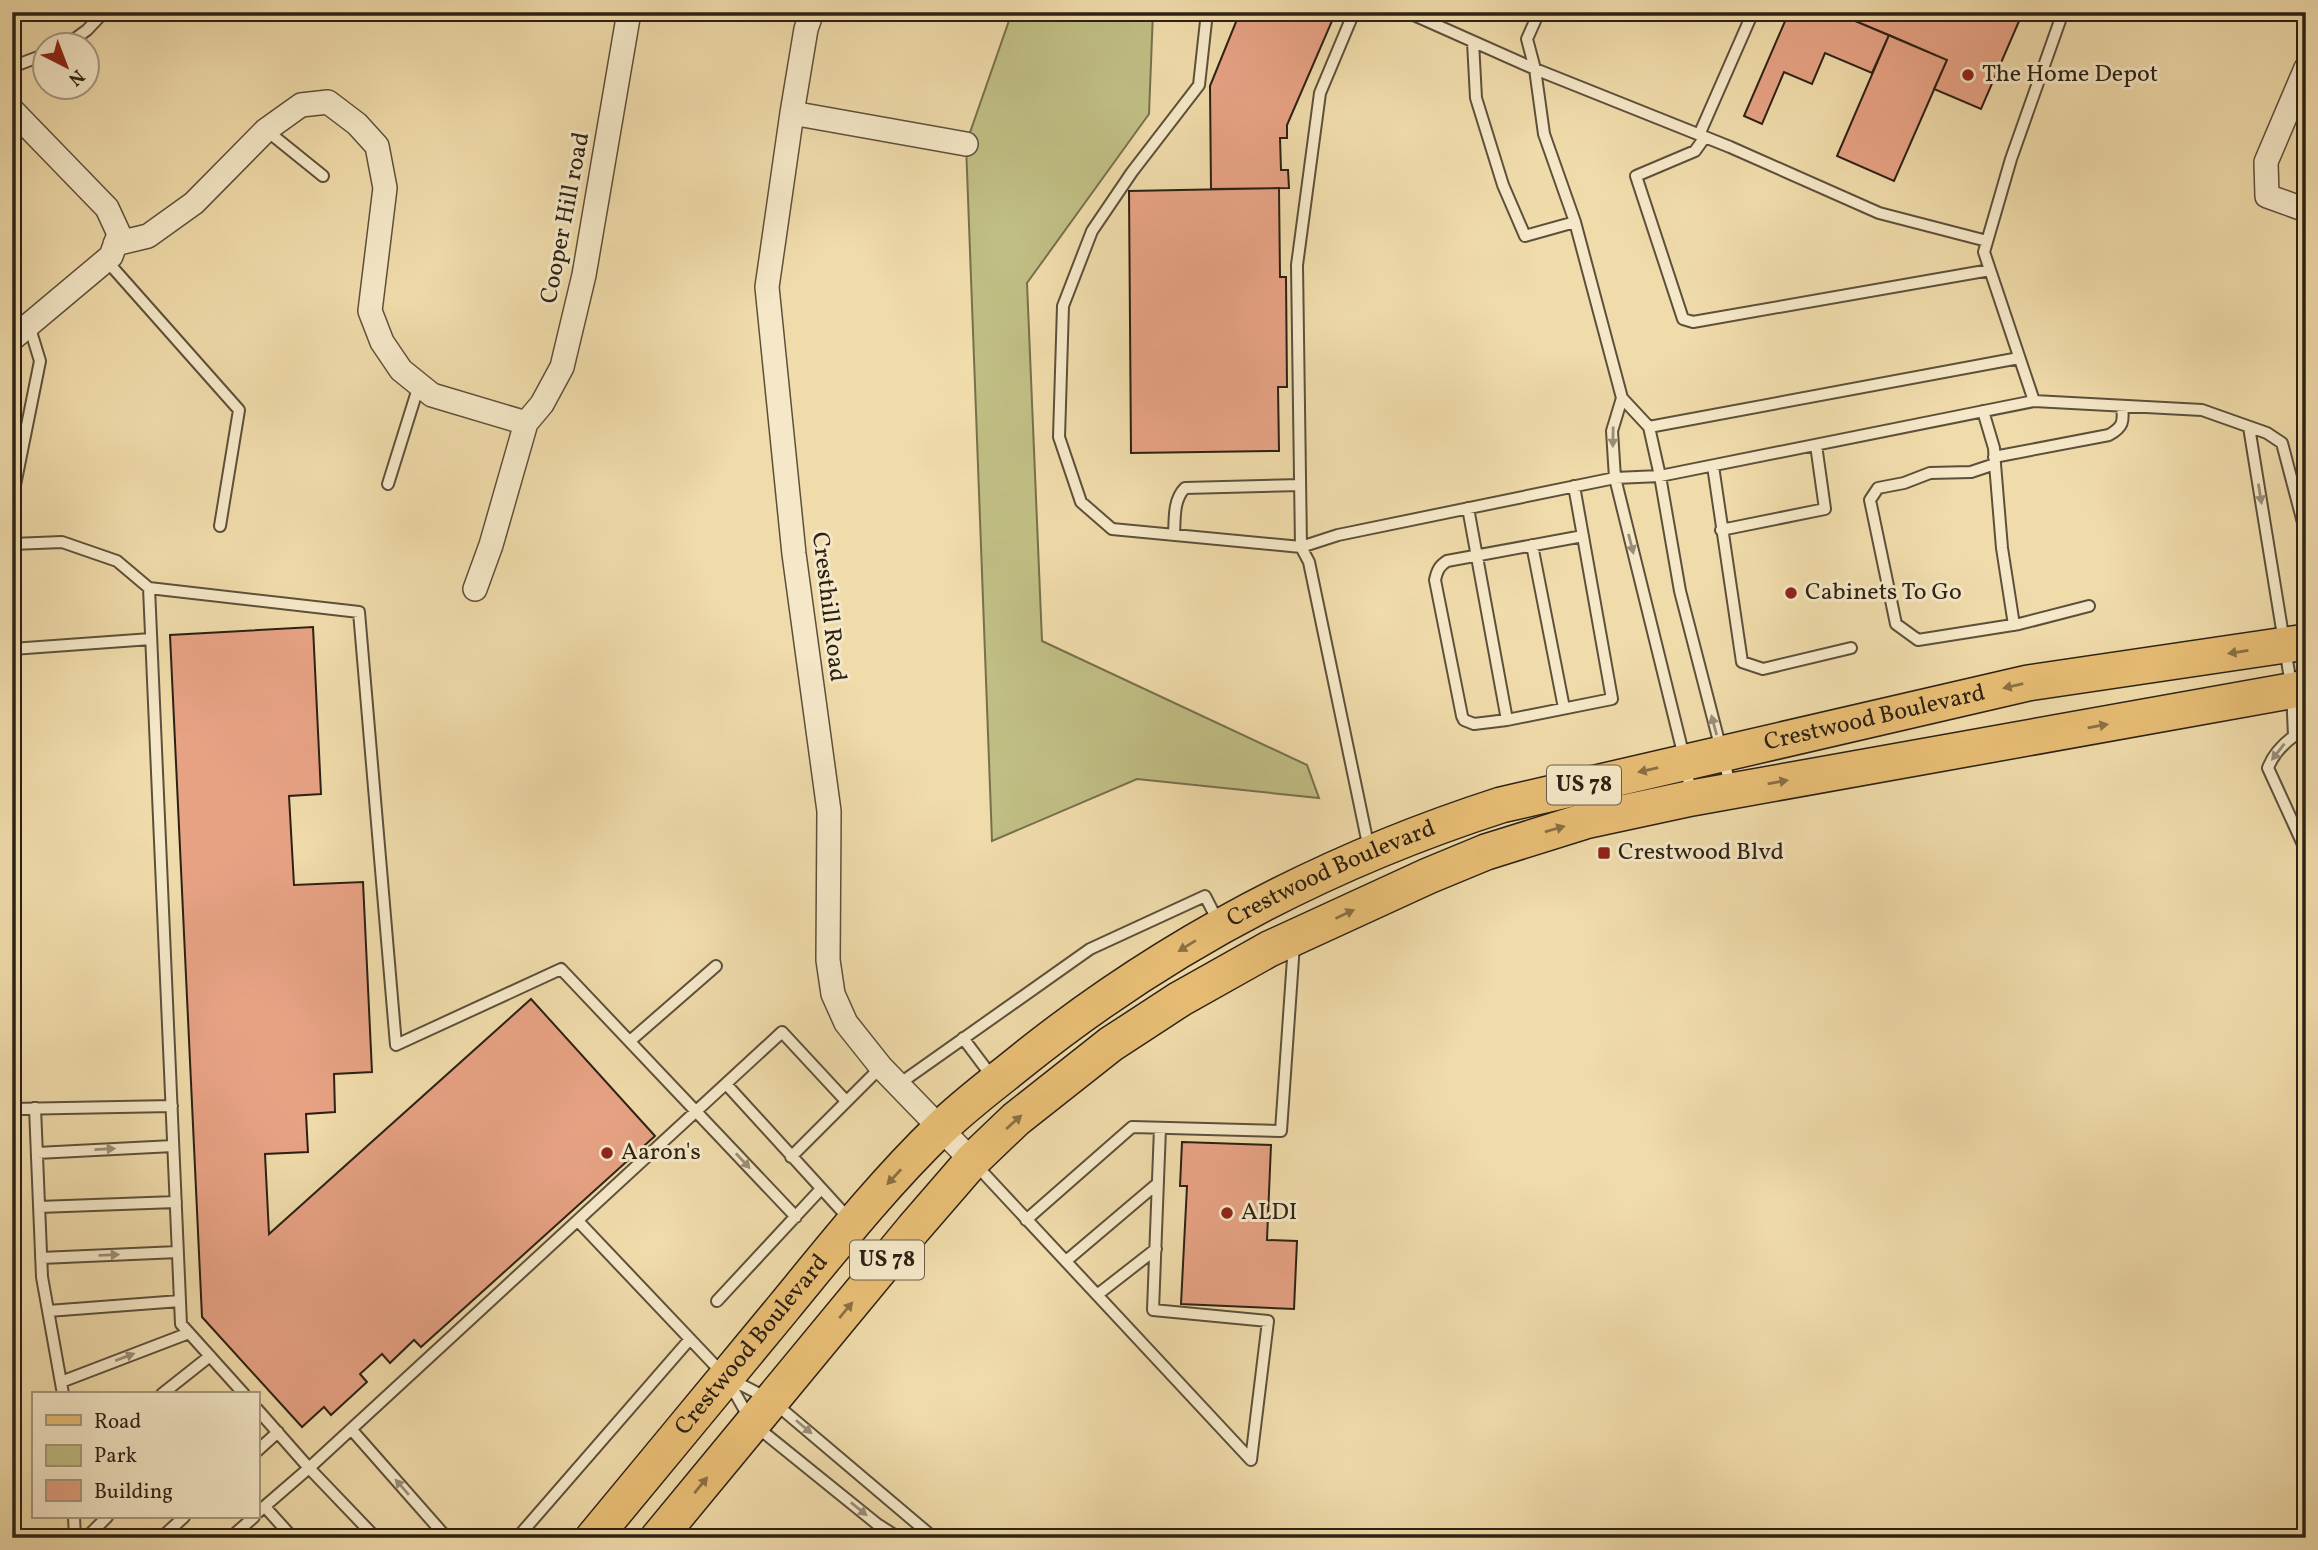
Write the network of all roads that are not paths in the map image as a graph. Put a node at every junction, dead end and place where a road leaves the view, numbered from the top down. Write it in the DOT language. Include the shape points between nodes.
graph roads {
  1 [pos="104,12"];
  2 [pos="629,12"];
  3 [pos="812,12"];
  4 [pos="1207,12"];
  5 [pos="1354,12"];
  6 [pos="1407,12"];
  7 [pos="1539,12"];
  8 [pos="1753,12"];
  9 [pos="2063,12"];
  10 [pos="85,32"];
  11 [pos="1473,42"];
  12 [pos="32,59"];
  13 [pos="12,67"];
  14 [pos="2306,68"];
  15 [pos="1535,69"];
  16 [pos="12,110"];
  17 [pos="792,113"];
  18 [pos="266,130"];
  19 [pos="1702,136"];
  20 [pos="966,144"];
  21 [pos="323,176"];
  22 [pos="2306,210"];
  23 [pos="1575,222"];
  24 [pos="1987,240"];
  25 [pos="111,252"];
  26 [pos="1990,270"];
  27 [pos="20,332"];
  28 [pos="2019,358"];
  29 [pos="419,385"];
  30 [pos="1622,398"];
  31 [pos="2034,401"];
  32 [pos="2123,406"];
  33 [pos="1983,411"];
  34 [pos="526,423"];
  35 [pos="1648,427"];
  36 [pos="2249,427"];
  37 [pos="1816,445"];
  38 [pos="1995,461"];
  39 [pos="1713,466"];
  40 [pos="1660,476"];
  41 [pos="1615,478"];
  42 [pos="388,484"];
  43 [pos="1300,485"];
  44 [pos="1574,486"];
  45 [pos="12,500"];
  46 [pos="1468,508"];
  47 [pos="220,526"];
  48 [pos="1721,530"];
  49 [pos="2306,534"];
  50 [pos="1174,535"];
  51 [pos="1583,536"];
  52 [pos="12,544"];
  53 [pos="1532,545"];
  54 [pos="1301,547"];
  55 [pos="1476,554"];
  56 [pos="149,588"];
  57 [pos="474,589"];
  58 [pos="2089,606"];
  59 [pos="2014,625"];
  60 [pos="151,639"];
  61 [pos="2295,643"];
  62 [pos="1851,648"];
  63 [pos="12,649"];
  64 [pos="2299,690"];
  65 [pos="1564,708"];
  66 [pos="1507,720"];
  67 [pos="2300,737"];
  68 [pos="1722,753"];
  69 [pos="1685,761"];
  70 [pos="1732,790"];
  71 [pos="1692,798"];
  72 [pos="2306,851"];
  73 [pos="1369,852"];
  74 [pos="1220,925"];
  75 [pos="1294,938"];
  76 [pos="716,966"];
  77 [pos="1239,966"];
  78 [pos="963,1038"];
  79 [pos="630,1041"];
  80 [pos="881,1067"];
  81 [pos="995,1082"];
  82 [pos="726,1084"];
  83 [pos="899,1084"];
  84 [pos="846,1101"];
  85 [pos="172,1106"];
  86 [pos="35,1108"];
  87 [pos="12,1109"];
  88 [pos="696,1112"];
  89 [pos="942,1128"];
  90 [pos="1160,1128"];
  91 [pos="173,1146"];
  92 [pos="37,1153"];
  93 [pos="791,1157"];
  94 [pos="972,1161"];
  95 [pos="1158,1183"];
  96 [pos="820,1190"];
  97 [pos="176,1202"];
  98 [pos="39,1207"];
  99 [pos="796,1217"];
  100 [pos="1026,1220"];
  101 [pos="578,1221"];
  102 [pos="853,1223"];
  103 [pos="1156,1249"];
  104 [pos="178,1252"];
  105 [pos="41,1258"];
  106 [pos="1066,1261"];
  107 [pos="1097,1295"];
  108 [pos="180,1301"];
  109 [pos="717,1301"];
  110 [pos="48,1311"];
  111 [pos="189,1333"];
  112 [pos="690,1339"];
  113 [pos="210,1356"];
  114 [pos="726,1377"];
  115 [pos="61,1382"];
  116 [pos="63,1392"];
  117 [pos="165,1392"];
  118 [pos="242,1392"];
  119 [pos="259,1411"];
  120 [pos="698,1411"];
  121 [pos="762,1412"];
  122 [pos="351,1429"];
  123 [pos="278,1432"];
  124 [pos="259,1449"];
  125 [pos="309,1468"];
  126 [pos="259,1512"];
  127 [pos="74,1518"];
  128 [pos="106,1518"];
  129 [pos="183,1518"];
  130 [pos="252,1518"];
  131 [pos="75,1538"];
  132 [pos="86,1538"];
  133 [pos="161,1538"];
  134 [pos="230,1538"];
  135 [pos="293,1538"];
  136 [pos="376,1538"];
  137 [pos="447,1538"];
  138 [pos="517,1538"];
  139 [pos="593,1538"];
  140 [pos="616,1538"];
  141 [pos="658,1538"];
  142 [pos="899,1538"];
  143 [pos="934,1538"];
  1 -- 10 [label="lane"];
  2 -- 34 [label="street, Cooper Hill road" via="584,275 562,367"];
  3 -- 17 [label="street, Cresthill Road"];
  4 -- 50 [label="lane" via="1199,85 1092,231 1063,306 1059,438 1081,502 1112,529"];
  5 -- 43 [label="lane" via="1320,93 1297,265"];
  6 -- 11 [label="lane"];
  7 -- 15 [label="lane" via="1527,39"];
  8 -- 19 [label="lane"];
  9 -- 24 [label="lane"];
  11 -- 15 [label="lane"];
  11 -- 23 [label="lane" via="1476,98 1503,185 1525,236"];
  12 -- 13 [label="lane"];
  14 -- 22 [label="street" via="2266,162 2267,196"];
  15 -- 19 [label="lane"];
  15 -- 23 [label="lane" via="1544,134"];
  16 -- 25 [label="street" via="107,208 120,234"];
  17 -- 20 [label="street"];
  17 -- 80 [label="street, Cresthill Road" via="767,288 794,554 829,811 828,960 833,994 846,1023"];
  18 -- 21 [label="lane"];
  18 -- 25 [label="street" via="194,203 148,236"];
  18 -- 29 [label="street" via="301,105 328,102 358,124 377,146 385,188 370,311 382,342 401,370"];
  19 -- 24 [label="lane" via="1879,213"];
  19 -- 26 [label="lane" via="1695,151 1636,176 1683,319 1693,322"];
  23 -- 30 [label="lane"];
  24 -- 26 [label="lane" via="1984,252"];
  25 -- 27 [label="street"];
  25 -- 47 [label="lane" via="239,410"];
  26 -- 28 [label="lane"];
  27 -- 45 [label="lane" via="40,361"];
  28 -- 31 [label="lane"];
  28 -- 35 [label="lane"];
  29 -- 34 [label="street" via="432,395"];
  29 -- 42 [label="lane"];
  30 -- 35 [label="lane"];
  30 -- 41 [label="lane, one-way" via="1612,430"];
  31 -- 32 [label="lane"];
  31 -- 33 [label="lane"];
  32 -- 36 [label="lane" via="2202,410"];
  32 -- 38 [label="lane" via="2121,428 2109,435"];
  33 -- 37 [label="lane"];
  33 -- 38 [label="lane"];
  34 -- 57 [label="street, Cooper Hill road"];
  35 -- 40 [label="lane"];
  36 -- 49 [label="lane" via="2282,443"];
  36 -- 61 [label="lane, one-way"];
  37 -- 39 [label="lane"];
  37 -- 48 [label="lane" via="1825,509"];
  38 -- 59 [label="lane"];
  38 -- 59 [label="lane" via="1971,472 1930,473 1878,488 1870,500 1896,624 1918,640"];
  39 -- 40 [label="lane"];
  39 -- 48 [label="lane"];
  40 -- 41 [label="lane"];
  68 -- 40 [label="lane, one-way" via="1680,591"];
  41 -- 44 [label="lane"];
  41 -- 69 [label="lane, one-way"];
  43 -- 50 [label="lane" via="1185,488 1177,501"];
  43 -- 54 [label="lane"];
  44 -- 46 [label="lane"];
  44 -- 51 [label="lane"];
  46 -- 54 [label="lane"];
  46 -- 55 [label="lane"];
  48 -- 62 [label="lane" via="1742,662 1763,669"];
  50 -- 54 [label="lane"];
  51 -- 53 [label="lane"];
  51 -- 65 [label="lane" via="1612,699"];
  52 -- 56 [label="lane" via="62,542 117,561"];
  53 -- 55 [label="lane"];
  53 -- 65 [label="lane"];
  54 -- 73 [label="lane" via="1309,562"];
  55 -- 66 [label="lane"];
  55 -- 66 [label="lane" via="1440,565 1435,580 1464,720 1474,724"];
  56 -- 60 [label="lane"];
  56 -- 79 [label="lane" via="359,612 396,1045 561,969"];
  58 -- 59 [label="lane"];
  60 -- 63 [label="lane"];
  60 -- 85 [label="lane"];
  61 -- 64 [label="lane"];
  61 -- 68 [label="main road, Crestwood Boulevard / US 78, one-way" via="2028,683"];
  64 -- 67 [label="lane"];
  70 -- 64 [label="main road, Crestwood Boulevard / US 78, one-way"];
  65 -- 66 [label="lane"];
  67 -- 72 [label="lane, one-way" via="2281,746 2268,768"];
  68 -- 69 [label="main road, Crestwood Boulevard / US 78"];
  68 -- 70 [label="lane"];
  69 -- 71 [label="lane"];
  69 -- 73 [label="main road, Crestwood Boulevard / US 78, one-way" via="1501,805"];
  70 -- 71 [label="main road, Crestwood Boulevard / US 78"];
  75 -- 71 [label="main road, Crestwood Boulevard / US 78, one-way" via="1486,852 1585,821"];
  73 -- 74 [label="main road, Crestwood Boulevard / US 78"];
  74 -- 77 [label="main road"];
  74 -- 78 [label="lane" via="1205,896 1090,949"];
  74 -- 81 [label="main road, Crestwood Boulevard / US 78, one-way" via="1113,993"];
  75 -- 77 [label="main road, Crestwood Boulevard / US 78"];
  75 -- 90 [label="lane" via="1281,1131"];
  76 -- 79 [label="lane"];
  94 -- 77 [label="main road, Crestwood Boulevard / US 78, one-way" via="1016,1119 1111,1044"];
  78 -- 81 [label="lane"];
  78 -- 83 [label="lane"];
  79 -- 88 [label="lane"];
  80 -- 83 [label="street, Cresthill Road"];
  80 -- 84 [label="lane"];
  81 -- 89 [label="main road, Crestwood Boulevard / US 78"];
  82 -- 84 [label="lane" via="782,1032"];
  82 -- 88 [label="lane"];
  82 -- 93 [label="lane"];
  83 -- 89 [label="street, Cresthill Road"];
  84 -- 93 [label="lane"];
  85 -- 86 [label="lane"];
  85 -- 91 [label="lane"];
  86 -- 87 [label="lane"];
  86 -- 92 [label="lane"];
  88 -- 99 [label="lane, one-way"];
  88 -- 101 [label="lane"];
  89 -- 94 [label="street, Cresthill Road"];
  89 -- 102 [label="main road, Crestwood Boulevard / US 78, one-way"];
  90 -- 95 [label="lane"];
  90 -- 100 [label="lane" via="1132,1127"];
  92 -- 91 [label="lane, one-way"];
  91 -- 97 [label="lane"];
  92 -- 98 [label="lane"];
  93 -- 96 [label="lane"];
  94 -- 100 [label="lane"];
  121 -- 94 [label="main road, Crestwood Boulevard / US 78, one-way"];
  95 -- 103 [label="lane"];
  95 -- 106 [label="lane"];
  96 -- 99 [label="lane"];
  96 -- 102 [label="lane"];
  97 -- 98 [label="lane"];
  97 -- 104 [label="lane"];
  98 -- 105 [label="lane"];
  99 -- 109 [label="lane"];
  100 -- 106 [label="lane"];
  101 -- 112 [label="lane"];
  101 -- 122 [label="lane"];
  102 -- 114 [label="main road, Crestwood Boulevard / US 78"];
  103 -- 107 [label="lane"];
  103 -- 107 [label="lane" via="1153,1310 1268,1321 1251,1460"];
  105 -- 104 [label="lane, one-way"];
  104 -- 108 [label="lane"];
  105 -- 110 [label="lane"];
  106 -- 107 [label="lane"];
  108 -- 110 [label="lane"];
  108 -- 111 [label="lane" via="181,1324"];
  110 -- 115 [label="lane"];
  111 -- 113 [label="lane"];
  115 -- 111 [label="lane, one-way"];
  112 -- 114 [label="lane"];
  112 -- 138 [label="lane"];
  113 -- 117 [label="lane"];
  113 -- 118 [label="lane"];
  114 -- 120 [label="main road, Crestwood Boulevard / US 78"];
  114 -- 121 [label="lane"];
  114 -- 121 [label="lane"];
  115 -- 116 [label="lane"];
  119 -- 123 [label="lane"];
  120 -- 139 [label="main road, Crestwood Boulevard / US 78"];
  120 -- 140 [label="main road" via="670,1461"];
  141 -- 121 [label="main road, Crestwood Boulevard / US 78, one-way"];
  121 -- 142 [label="lane, one-way" via="877,1524"];
  121 -- 143 [label="lane, one-way"];
  122 -- 125 [label="lane"];
  137 -- 122 [label="lane, one-way"];
  123 -- 124 [label="lane"];
  123 -- 125 [label="lane"];
  125 -- 126 [label="lane"];
  125 -- 136 [label="lane"];
  126 -- 135 [label="lane"];
  127 -- 131 [label="lane"];
  128 -- 132 [label="lane"];
  129 -- 133 [label="lane"];
  130 -- 134 [label="lane"];
}
